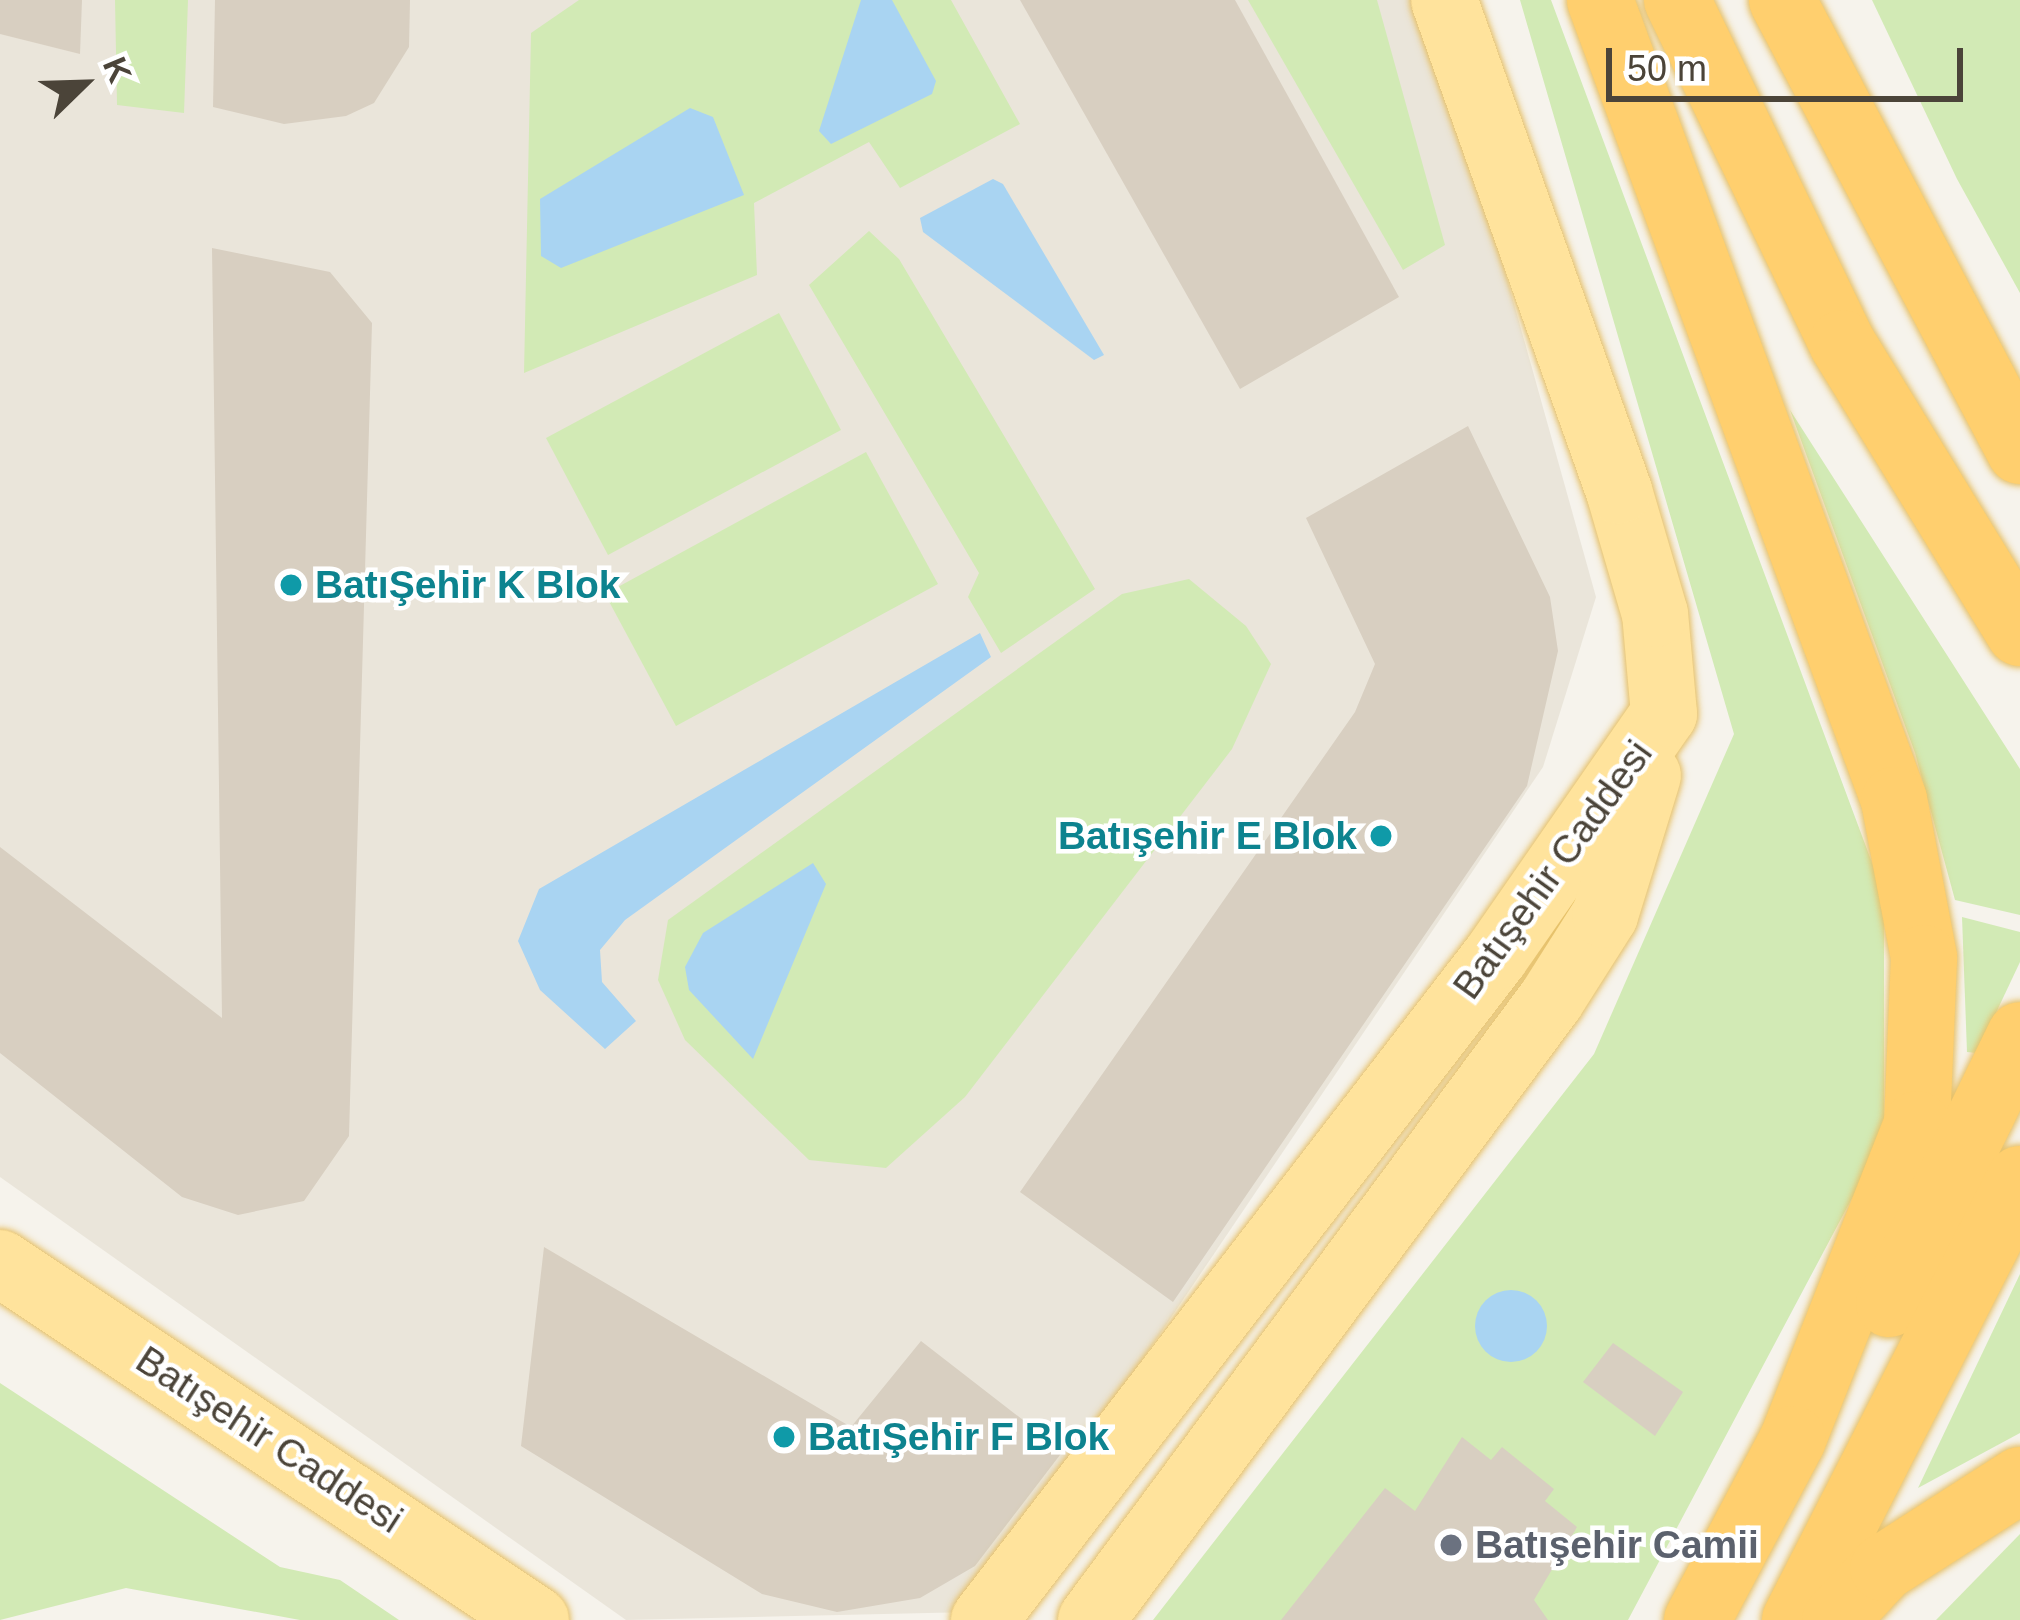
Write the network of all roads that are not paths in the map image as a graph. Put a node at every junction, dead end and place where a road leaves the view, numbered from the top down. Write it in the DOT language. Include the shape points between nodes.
graph roads {
  1 [pos="1444,0"];
  2 [pos="1600,0"];
  3 [pos="1677,0"];
  4 [pos="1782,0"];
  5 [pos="1828,0"];
  6 [pos="1962,356"];
  7 [pos="2020,452"];
  8 [pos="2020,633"];
  9 [pos="1664,713"];
  10 [pos="2020,1035"];
  11 [pos="2020,1179"];
  12 [pos="0,1263"];
  13 [pos="1793,1439"];
  14 [pos="2020,1480"];
  15 [pos="536,1620"];
  16 [pos="984,1620"];
  17 [pos="1091,1620"];
  18 [pos="1697,1620"];
  19 [pos="1795,1620"];
  20 [pos="1835,1620"];
  1 -- 9 [label="main road, Batışehir Caddesi" via="1619,490 1655,614"];
  2 -- 13 [label="highway" via="1917,889 1928,1018 1917,1124"];
  3 -- 8 [label="highway" via="1842,343"];
  4 -- 6 [label="highway"];
  5 -- 6 [label="highway"];
  6 -- 7 [label="highway"];
  9 -- 16 [label="main road, Batışehir Caddesi" via="1508,940"];
  9 -- 17 [label="main road" via="1605,915 1388,1228"];
  10 -- 13 [label="highway" via="1918,1253"];
  11 -- 19 [label="highway"];
  12 -- 15 [label="main road, Batışehir Caddesi"];
  13 -- 18 [label="highway"];
  14 -- 20 [label="highway" via="1918,1542"];
}
